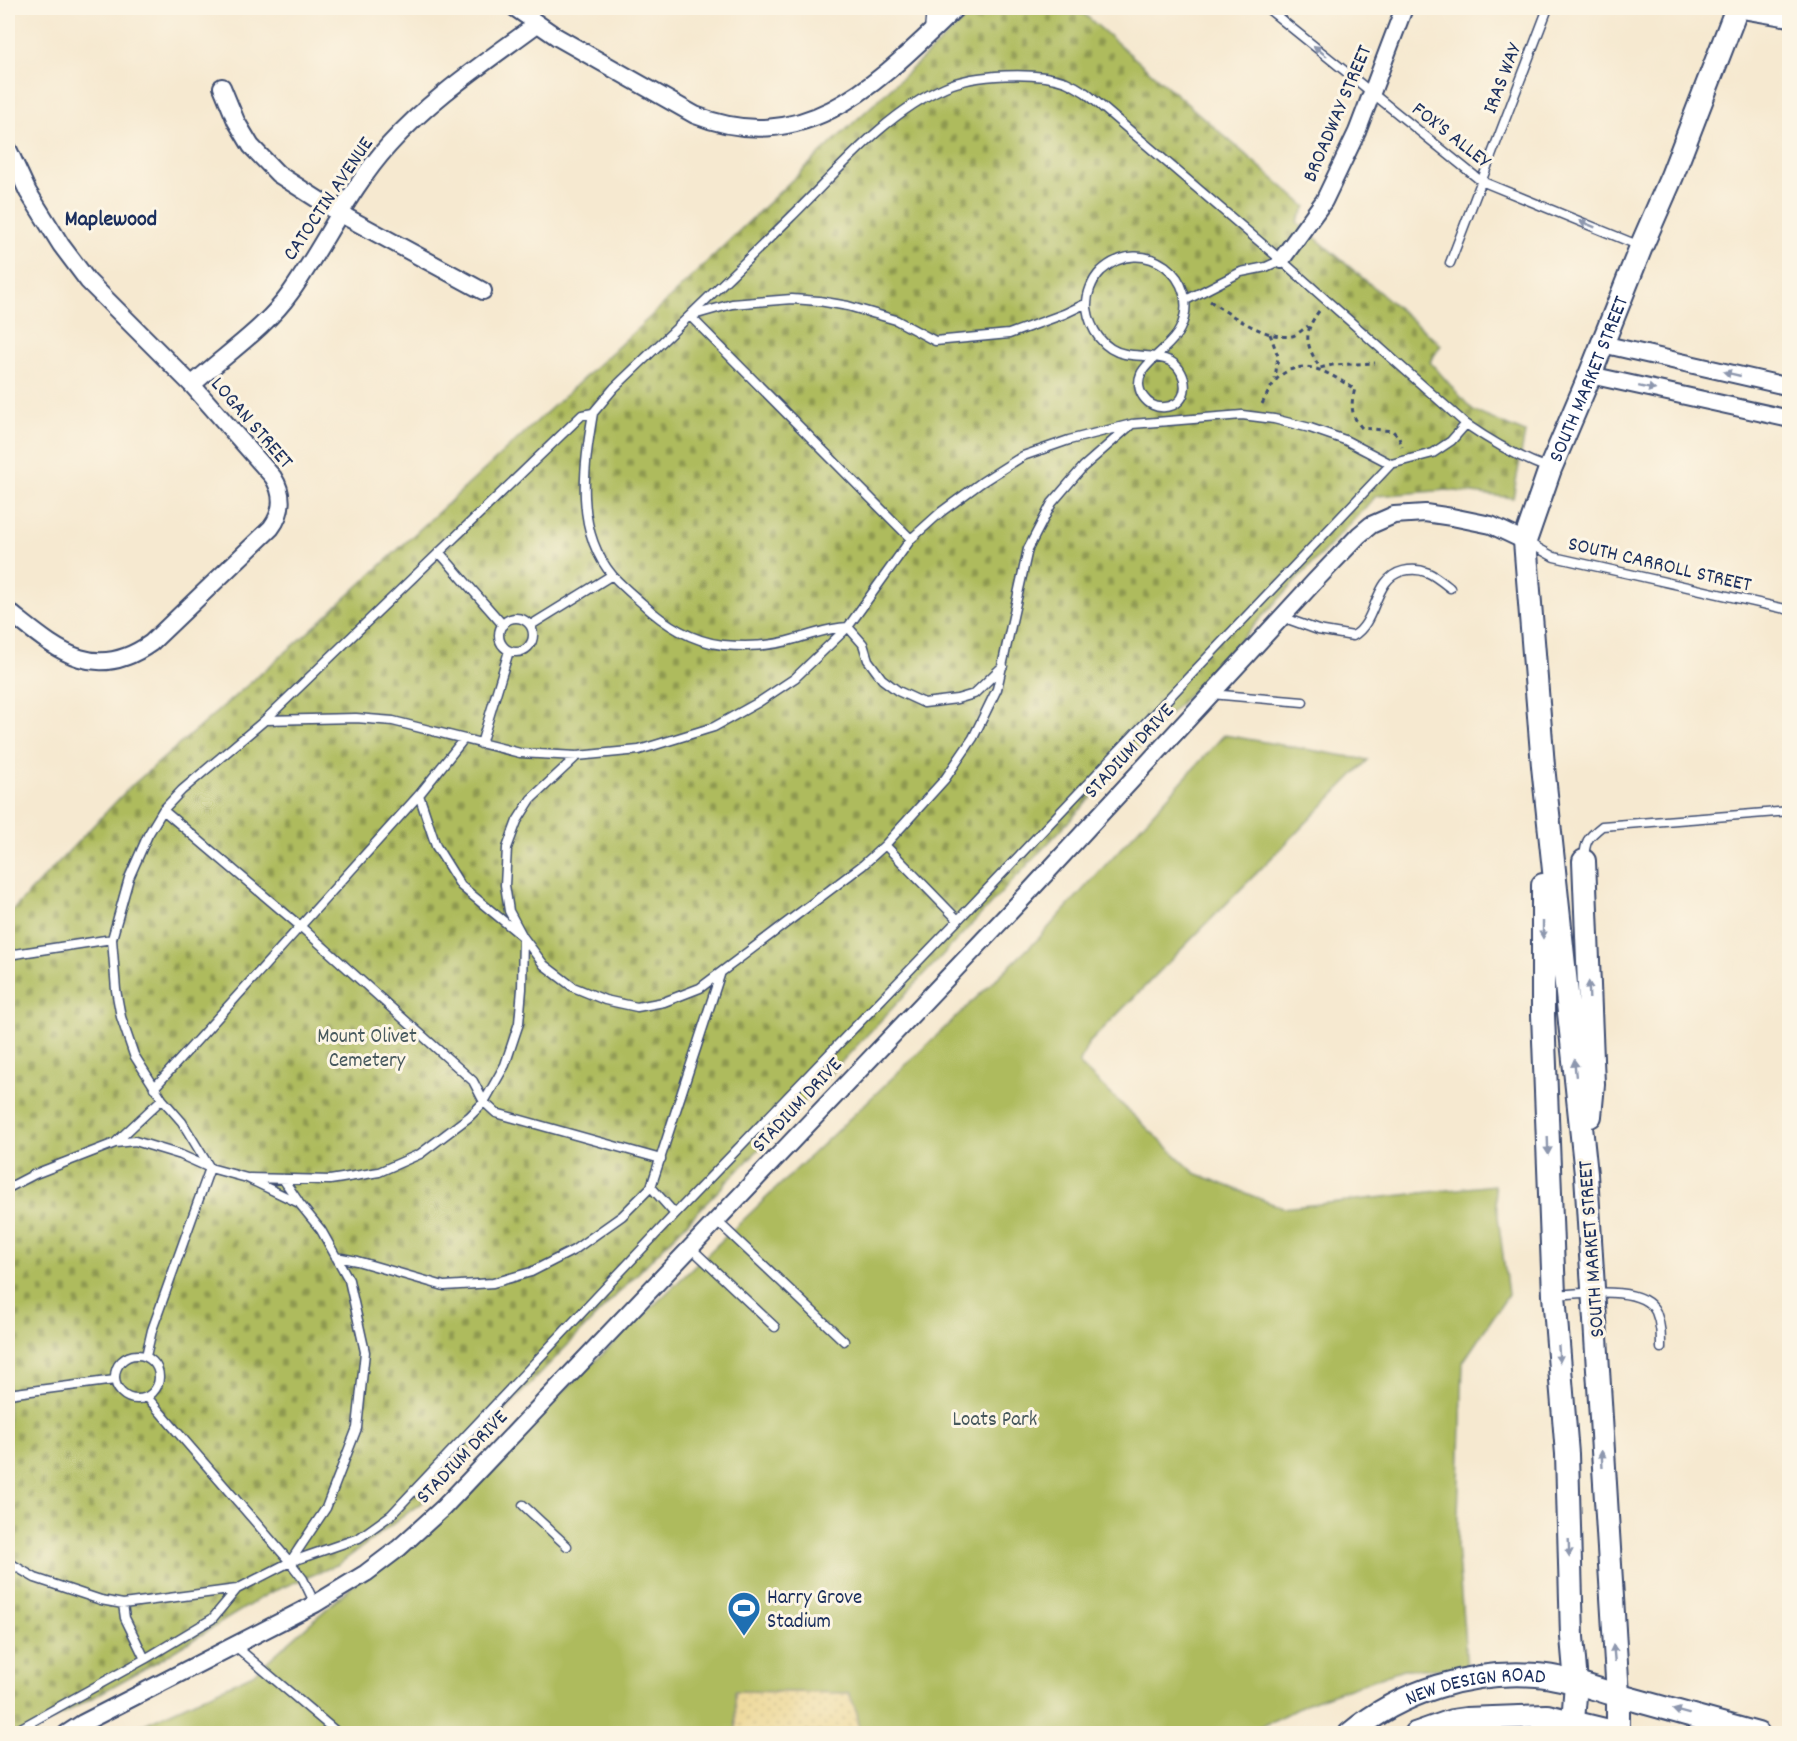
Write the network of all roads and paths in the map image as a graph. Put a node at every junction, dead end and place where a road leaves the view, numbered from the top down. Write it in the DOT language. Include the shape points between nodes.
graph roads {
  1 [pos="515,8"];
  2 [pos="931,8"];
  3 [pos="956,8"];
  4 [pos="1267,8"];
  5 [pos="1404,8"];
  6 [pos="1548,8"];
  7 [pos="1737,8"];
  8 [pos="1748,8"];
  9 [pos="1790,15"];
  10 [pos="537,24"];
  11 [pos="929,34"];
  12 [pos="222,87"];
  13 [pos="1371,92"];
  14 [pos="9,151"];
  15 [pos="1481,181"];
  16 [pos="339,213"];
  17 [pos="1641,247"];
  18 [pos="1281,260"];
  19 [pos="1450,263"];
  20 [pos="483,291"];
  21 [pos="1198,293"];
  22 [pos="1186,300"];
  23 [pos="1327,301"];
  24 [pos="1086,303"];
  25 [pos="690,315"];
  26 [pos="1309,325"];
  27 [pos="1270,334"];
  28 [pos="1602,344"];
  29 [pos="1156,356"];
  30 [pos="1395,362"];
  31 [pos="1320,368"];
  32 [pos="1590,375"];
  33 [pos="1275,382"];
  34 [pos="192,385"];
  35 [pos="1790,387"];
  36 [pos="1166,407"];
  37 [pos="592,413"];
  38 [pos="1255,416"];
  39 [pos="1790,419"];
  40 [pos="1162,422"];
  41 [pos="1132,424"];
  42 [pos="1466,424"];
  43 [pos="1405,460"];
  44 [pos="1392,464"];
  45 [pos="1550,469"];
  46 [pos="911,539"];
  47 [pos="1526,541"];
  48 [pos="439,552"];
  49 [pos="612,575"];
  50 [pos="1450,588"];
  51 [pos="1790,610"];
  52 [pos="8,611"];
  53 [pos="1282,616"];
  54 [pos="503,625"];
  55 [pos="531,625"];
  56 [pos="848,627"];
  57 [pos="509,651"];
  58 [pos="1004,665"];
  59 [pos="1210,693"];
  60 [pos="1304,702"];
  61 [pos="265,720"];
  62 [pos="463,740"];
  63 [pos="481,744"];
  64 [pos="578,756"];
  65 [pos="1543,766"];
  66 [pos="420,795"];
  67 [pos="163,810"];
  68 [pos="1790,811"];
  69 [pos="885,845"];
  70 [pos="1584,861"];
  71 [pos="958,920"];
  72 [pos="300,926"];
  73 [pos="523,937"];
  74 [pos="112,939"];
  75 [pos="8,955"];
  76 [pos="720,974"];
  77 [pos="154,1088"];
  78 [pos="162,1099"];
  79 [pos="484,1102"];
  80 [pos="115,1143"];
  81 [pos="661,1160"];
  82 [pos="210,1168"];
  83 [pos="1586,1174"];
  84 [pos="247,1178"];
  85 [pos="283,1179"];
  86 [pos="651,1187"];
  87 [pos="8,1188"];
  88 [pos="299,1203"];
  89 [pos="675,1214"];
  90 [pos="717,1221"];
  91 [pos="691,1248"];
  92 [pos="336,1257"];
  93 [pos="1593,1293"];
  94 [pos="1554,1295"];
  95 [pos="775,1327"];
  96 [pos="844,1341"];
  97 [pos="1661,1348"];
  98 [pos="142,1355"];
  99 [pos="115,1380"];
  100 [pos="8,1394"];
  101 [pos="147,1397"];
  102 [pos="523,1505"];
  103 [pos="567,1546"];
  104 [pos="8,1562"];
  105 [pos="290,1562"];
  106 [pos="237,1589"];
  107 [pos="123,1604"];
  108 [pos="315,1604"];
  109 [pos="234,1645"];
  110 [pos="145,1659"];
  111 [pos="1575,1683"];
  112 [pos="1618,1695"];
  113 [pos="1466,1719"];
  114 [pos="1572,1727"];
  115 [pos="1619,1733"];
  116 [pos="10,1734"];
  117 [pos="66,1734"];
  118 [pos="339,1734"];
  119 [pos="1350,1734"];
  120 [pos="1415,1734"];
  121 [pos="1508,1734"];
  122 [pos="1758,1734"];
  1 -- 10 [label="street"];
  2 -- 11 [label="lane"];
  3 -- 11 [label="street"];
  13 -- 4 [label="lane, FOX'S ALLEY, one-way"];
  5 -- 13 [label="street, BROADWAY STREET"];
  6 -- 15 [label="lane, IRAS WAY"];
  7 -- 17 [label="main road, SOUTH MARKET STREET"];
  8 -- 9 [label="main road"];
  10 -- 11 [label="street" via="695,116 752,129 791,125 830,111 893,68"];
  10 -- 16 [label="street, CATOCTIN AVENUE" via="417,116 370,169"];
  12 -- 16 [label="street" via="251,146 278,174"];
  13 -- 15 [label="lane, FOX'S ALLEY"];
  13 -- 18 [label="street, BROADWAY STREET" via="1324,201"];
  14 -- 34 [label="street, LOGAN STREET" via="27,192 88,281"];
  17 -- 15 [label="lane, FOX'S ALLEY, one-way"];
  15 -- 19 [label="lane, IRAS WAY"];
  16 -- 20 [label="street"];
  16 -- 34 [label="street, CATOCTIN AVENUE" via="291,292 272,315"];
  17 -- 28 [label="main road, SOUTH MARKET STREET"];
  18 -- 21 [label="lane" via="1241,272"];
  18 -- 23 [label="lane"];
  18 -- 25 [label="lane" via="1086,93 1065,82 1038,77 979,79 948,86 919,100 889,122"];
  21 -- 22 [label="lane"];
  21 -- 27 [label="path"];
  22 -- 24 [label="lane" via="1182,284 1172,271 1143,256 1111,263 1090,287"];
  22 -- 29 [label="lane" via="1179,332"];
  23 -- 26 [label="path"];
  23 -- 30 [label="lane"];
  24 -- 25 [label="lane" via="1009,334 935,341 896,320 819,301 732,304"];
  24 -- 29 [label="lane" via="1088,319 1107,346 1122,354"];
  25 -- 37 [label="lane"];
  25 -- 46 [label="lane"];
  26 -- 27 [label="path" via="1294,336"];
  26 -- 31 [label="path" via="1311,353"];
  27 -- 33 [label="path" via="1278,356"];
  28 -- 32 [label="main road, SOUTH MARKET STREET"];
  35 -- 28 [label="street, one-way"];
  29 -- 36 [label="lane" via="1142,372 1140,392 1155,407"];
  29 -- 36 [label="lane" via="1179,367 1185,376 1183,396"];
  30 -- 31 [label="path"];
  30 -- 42 [label="lane"];
  31 -- 33 [label="path" via="1298,368"];
  31 -- 43 [label="path" via="1355,389 1355,420 1362,428 1393,431"];
  32 -- 39 [label="street, one-way"];
  32 -- 45 [label="main road, SOUTH MARKET STREET"];
  33 -- 38 [label="path"];
  34 -- 52 [label="street, LOGAN STREET" via="277,483 280,509 271,528 151,643 124,657 94,661 66,654"];
  36 -- 40 [label="lane"];
  37 -- 48 [label="lane" via="582,415"];
  37 -- 49 [label="lane" via="584,471 588,519 593,539"];
  38 -- 40 [label="lane"];
  38 -- 44 [label="lane" via="1319,430"];
  40 -- 41 [label="lane"];
  41 -- 46 [label="lane" via="1023,456 941,512"];
  41 -- 58 [label="lane" via="1083,467 1052,504 1028,549"];
  42 -- 43 [label="lane" via="1433,453"];
  42 -- 45 [label="lane" via="1497,446"];
  43 -- 44 [label="lane"];
  44 -- 71 [label="lane"];
  45 -- 47 [label="main road, SOUTH MARKET STREET"];
  46 -- 56 [label="lane"];
  47 -- 51 [label="lane, SOUTH CARROLL STREET" via="1554,557"];
  47 -- 53 [label="street, STADIUM DRIVE" via="1491,525 1452,517 1394,514 1359,535"];
  47 -- 65 [label="main road, SOUTH MARKET STREET"];
  48 -- 54 [label="lane"];
  48 -- 61 [label="lane"];
  49 -- 55 [label="lane"];
  49 -- 56 [label="lane" via="657,618 687,635 721,645 755,646"];
  50 -- 53 [label="lane" via="1431,572 1397,572 1386,580 1362,631 1353,636 1318,630"];
  53 -- 59 [label="street, STADIUM DRIVE"];
  54 -- 55 [label="lane" via="514,618"];
  54 -- 57 [label="lane" via="499,637"];
  55 -- 57 [label="lane" via="534,634 526,650"];
  56 -- 58 [label="lane" via="863,644 868,660 882,679 898,692 924,703 974,694"];
  56 -- 64 [label="lane" via="795,678 714,727 639,750"];
  57 -- 63 [label="lane"];
  58 -- 69 [label="lane" via="973,738 945,779"];
  59 -- 60 [label="lane"];
  59 -- 90 [label="street, STADIUM DRIVE" via="1027,894"];
  61 -- 62 [label="lane" via="393,721"];
  61 -- 67 [label="lane"];
  62 -- 63 [label="lane"];
  62 -- 66 [label="lane"];
  63 -- 64 [label="lane" via="520,753"];
  64 -- 73 [label="lane" via="531,799 517,821 507,849 505,885 509,911"];
  83 -- 65 [label="main road, SOUTH MARKET STREET, one-way"];
  65 -- 94 [label="main road, SOUTH MARKET STREET, one-way" via="1543,1015"];
  66 -- 72 [label="lane"];
  66 -- 73 [label="lane" via="436,846 461,886"];
  67 -- 72 [label="lane"];
  67 -- 74 [label="lane" via="129,878"];
  68 -- 70 [label="lane" via="1602,826 1585,844"];
  69 -- 71 [label="lane"];
  69 -- 76 [label="lane"];
  83 -- 70 [label="main road, one-way" via="1593,1084"];
  71 -- 89 [label="lane"];
  72 -- 77 [label="lane"];
  72 -- 79 [label="lane" via="473,1081"];
  73 -- 76 [label="lane" via="544,965 573,987 604,1000 637,1007 664,1002 700,988"];
  73 -- 79 [label="lane" via="519,1023 506,1065"];
  74 -- 75 [label="lane"];
  74 -- 77 [label="lane" via="121,1017 134,1055"];
  76 -- 81 [label="lane"];
  77 -- 78 [label="lane"];
  78 -- 80 [label="lane"];
  78 -- 82 [label="lane" via="182,1122"];
  79 -- 81 [label="lane" via="496,1113"];
  79 -- 85 [label="lane" via="420,1154 379,1172 330,1180"];
  80 -- 82 [label="lane" via="135,1141"];
  80 -- 87 [label="lane"];
  81 -- 86 [label="lane"];
  82 -- 84 [label="lane"];
  82 -- 98 [label="lane"];
  83 -- 93 [label="main road, SOUTH MARKET STREET"];
  84 -- 85 [label="lane"];
  84 -- 88 [label="lane"];
  85 -- 88 [label="lane"];
  86 -- 89 [label="lane"];
  86 -- 92 [label="lane" via="622,1216 574,1250 531,1272 493,1283 444,1286"];
  88 -- 92 [label="lane"];
  89 -- 105 [label="lane" via="392,1515 359,1538"];
  90 -- 91 [label="street, STADIUM DRIVE"];
  90 -- 96 [label="lane"];
  91 -- 95 [label="lane"];
  91 -- 108 [label="street, STADIUM DRIVE" via="443,1508 366,1573"];
  92 -- 105 [label="lane" via="349,1280 365,1352 357,1428 326,1508"];
  93 -- 94 [label="lane"];
  93 -- 97 [label="lane" via="1620,1292 1640,1298 1655,1309 1661,1327"];
  112 -- 93 [label="main road, SOUTH MARKET STREET, one-way"];
  94 -- 111 [label="main road, SOUTH MARKET STREET, one-way" via="1567,1454"];
  98 -- 99 [label="lane" via="124,1359 115,1372"];
  98 -- 101 [label="lane" via="153,1361 160,1376 159,1385"];
  99 -- 100 [label="lane"];
  99 -- 101 [label="lane" via="123,1394"];
  101 -- 105 [label="lane"];
  102 -- 103 [label="lane"];
  104 -- 107 [label="lane" via="45,1582"];
  105 -- 106 [label="lane"];
  105 -- 108 [label="lane"];
  106 -- 107 [label="lane"];
  106 -- 110 [label="lane" via="212,1619"];
  107 -- 110 [label="lane" via="125,1618"];
  108 -- 109 [label="street, STADIUM DRIVE"];
  109 -- 117 [label="street, STADIUM DRIVE"];
  109 -- 118 [label="lane"];
  110 -- 116 [label="lane"];
  111 -- 112 [label="main road, NEW DESIGN ROAD"];
  111 -- 114 [label="main road, SOUTH MARKET STREET"];
  111 -- 119 [label="main road, NEW DESIGN ROAD" via="1538,1675 1453,1682 1407,1696 1367,1719"];
  112 -- 115 [label="main road, SOUTH MARKET STREET"];
  122 -- 112 [label="main road, NEW DESIGN ROAD, one-way"];
  113 -- 114 [label="main road, NEW DESIGN ROAD" via="1546,1716"];
  113 -- 120 [label="main road, NEW DESIGN ROAD"];
  113 -- 121 [label="main road"];
  114 -- 115 [label="main road, NEW DESIGN ROAD"];
}
